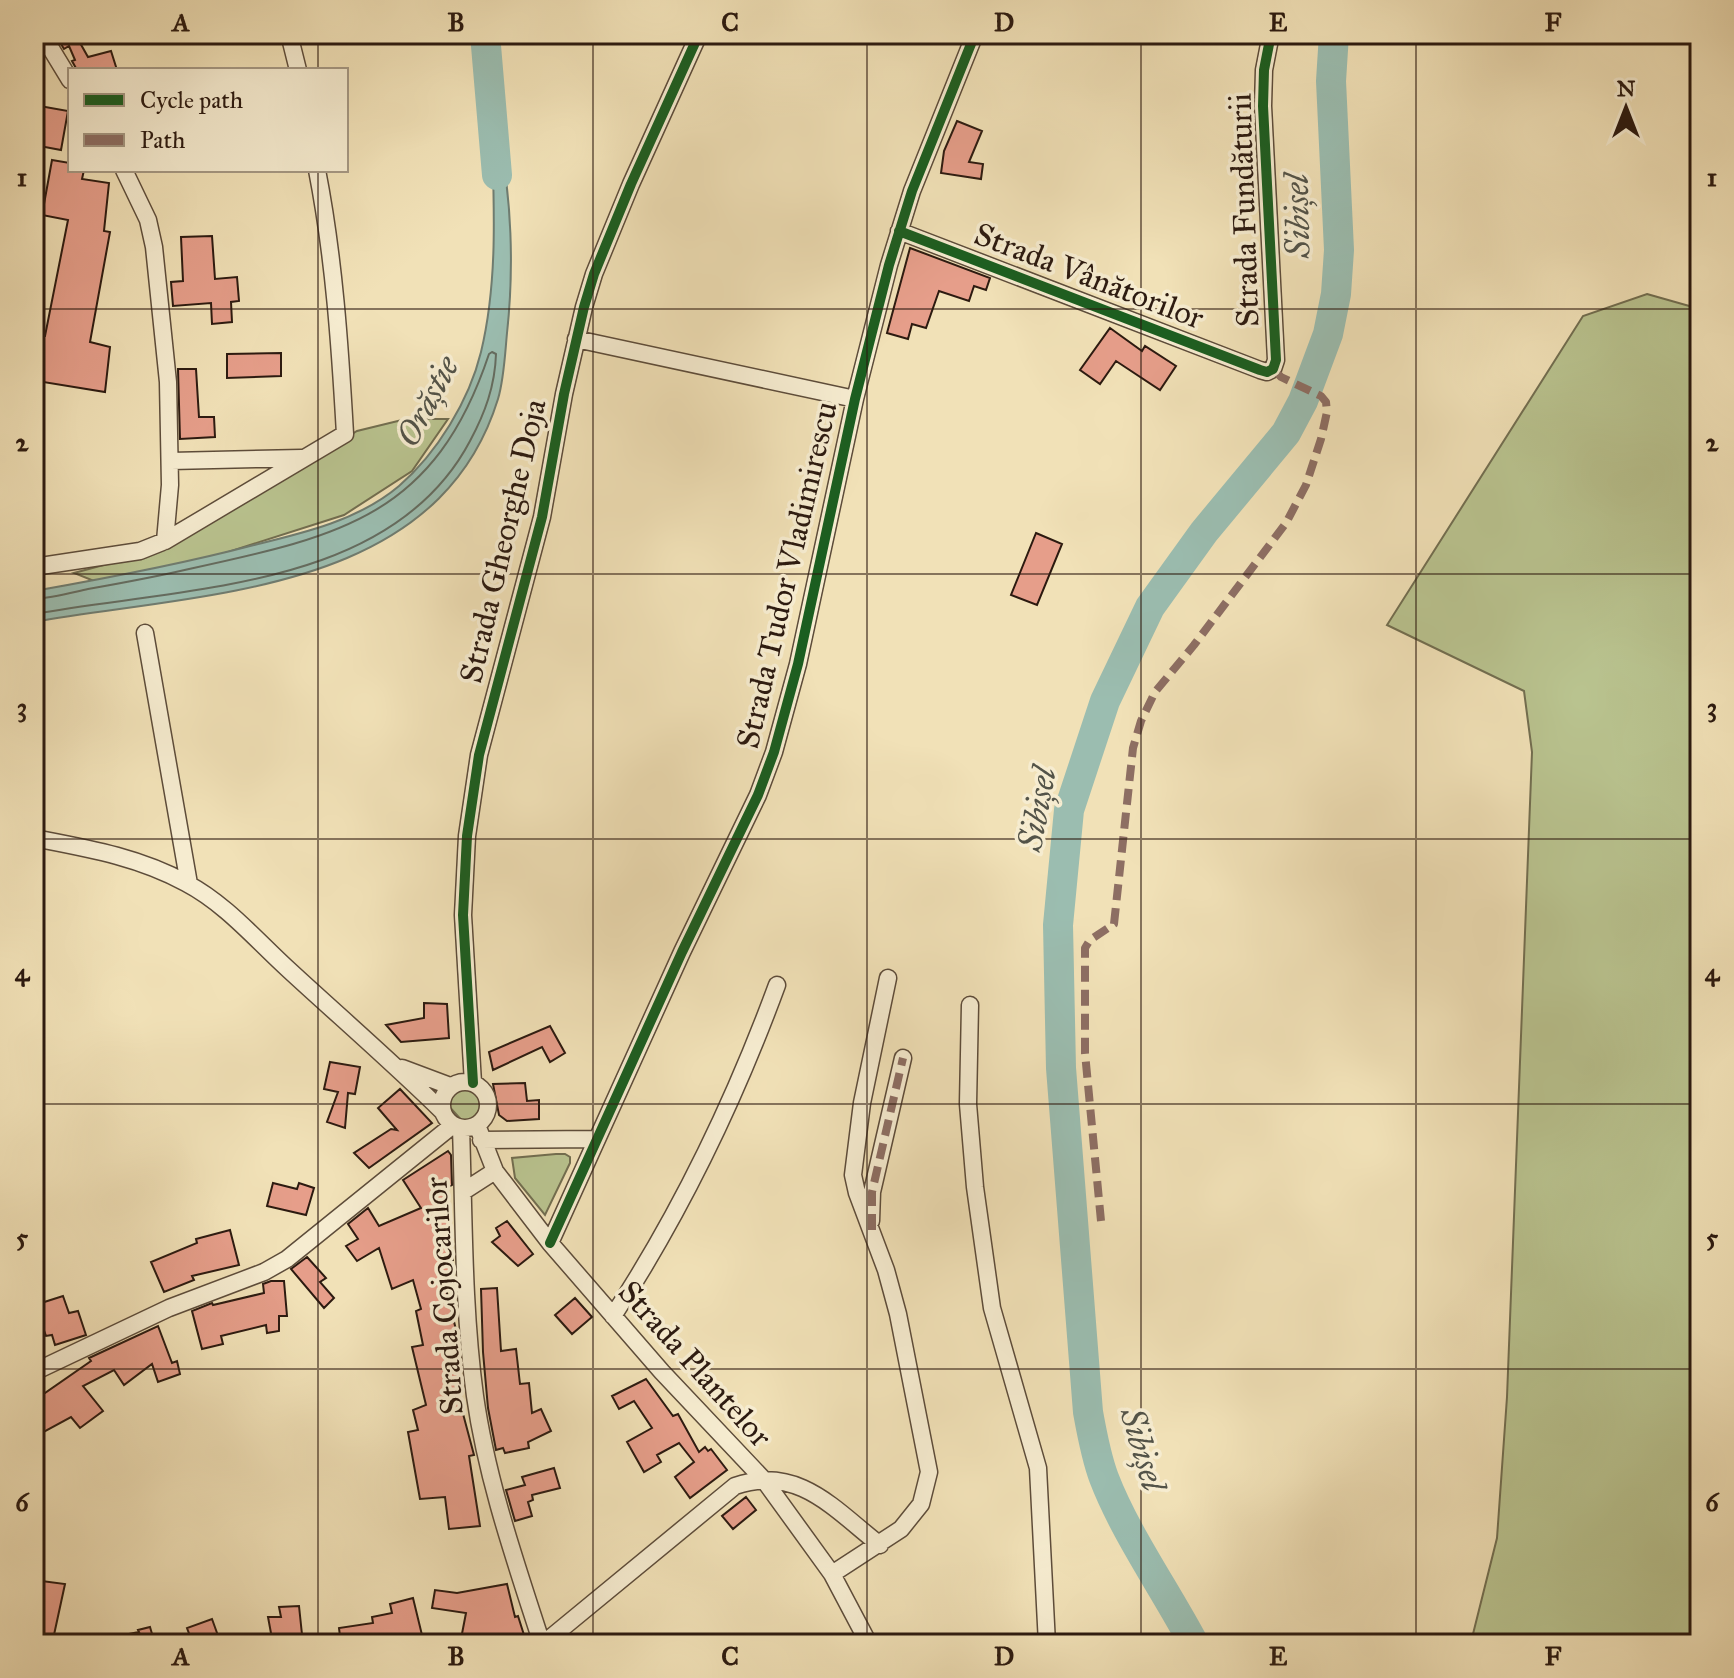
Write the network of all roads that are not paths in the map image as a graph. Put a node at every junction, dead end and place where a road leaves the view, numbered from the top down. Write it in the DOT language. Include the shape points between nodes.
graph roads {
  1 [pos="42,34"];
  2 [pos="289,34"];
  3 [pos="699,34"];
  4 [pos="975,34"];
  5 [pos="1271,34"];
  6 [pos="298,68"];
  7 [pos="68,77"];
  8 [pos="125,172"];
  9 [pos="317,172"];
  10 [pos="899,231"];
  11 [pos="576,339"];
  12 [pos="1260,370"];
  13 [pos="855,399"];
  14 [pos="303,458"];
  15 [pos="171,461"];
  16 [pos="165,541"];
  17 [pos="34,567"];
  18 [pos="145,633"];
  19 [pos="34,838"];
  20 [pos="189,884"];
  21 [pos="888,978"];
  22 [pos="777,985"];
  23 [pos="970,1005"];
  24 [pos="903,1058"];
  25 [pos="397,1066"];
  26 [pos="473,1083"];
  27 [pos="450,1086"];
  28 [pos="463,1126"];
  29 [pos="596,1139"];
  30 [pos="495,1171"];
  31 [pos="464,1191"];
  32 [pos="872,1230"];
  33 [pos="550,1243"];
  34 [pos="613,1316"];
  35 [pos="34,1372"];
  36 [pos="764,1480"];
  37 [pos="880,1545"];
  38 [pos="832,1574"];
  39 [pos="542,1644"];
  40 [pos="869,1644"];
  41 [pos="1047,1644"];
  1 -- 7 [label="street"];
  2 -- 6 [label="street"];
  3 -- 11 [label="street, Strada Gheorghe Doja" via="607,241"];
  4 -- 10 [label="street, Strada Tudor Vladimirescu"];
  5 -- 12 [label="street, Strada Fundăturii" via="1263,106 1276,360 1273,369"];
  8 -- 15 [label="street" via="148,220 154,247"];
  9 -- 14 [label="street" via="335,298 345,434"];
  10 -- 12 [label="street, Strada Vânătorilor"];
  10 -- 13 [label="street, Strada Tudor Vladimirescu"];
  11 -- 13 [label="street"];
  11 -- 26 [label="street, Strada Gheorghe Doja" via="542,517 472,794 463,915"];
  13 -- 29 [label="street, Strada Tudor Vladimirescu" via="774,752"];
  14 -- 15 [label="street"];
  14 -- 16 [label="street"];
  15 -- 16 [label="street"];
  16 -- 17 [label="street" via="140,551"];
  18 -- 20 [label="street"];
  19 -- 20 [label="street, Strada Plantelor" via="128,859"];
  20 -- 25 [label="street, Strada Plantelor"];
  21 -- 32 [label="street" via="854,1163 857,1193"];
  22 -- 34 [label="street" via="690,1187"];
  23 -- 41 [label="street" via="968,1104 975,1187 992,1308 1038,1468"];
  24 -- 32 [label="street" via="872,1192"];
  25 -- 27 [label="street, Strada Plantelor"];
  25 -- 28 [label="street, Strada Plantelor"];
  26 -- 27 [label="street"];
  26 -- 28 [label="street" via="485,1092 487,1114"];
  27 -- 28 [label="street" via="442,1097"];
  28 -- 29 [label="street"];
  28 -- 30 [label="street, Strada Plantelor"];
  28 -- 31 [label="street, Strada Cojocarilor"];
  28 -- 35 [label="street" via="287,1259"];
  29 -- 33 [label="street, Strada Tudor Vladimirescu"];
  30 -- 31 [label="street"];
  30 -- 33 [label="street, Strada Plantelor"];
  31 -- 39 [label="street, Strada Cojocarilor" via="476,1398 492,1478"];
  32 -- 37 [label="street" via="898,1314 929,1472 917,1511"];
  33 -- 34 [label="street, Strada Plantelor"];
  34 -- 36 [label="street, Strada Plantelor"];
  36 -- 37 [label="street" via="810,1490"];
  36 -- 38 [label="street, Strada Plantelor"];
  36 -- 39 [label="street, Strada Cojocarilor" via="735,1486"];
  37 -- 38 [label="street"];
  38 -- 40 [label="street, Strada Plantelor"];
}
